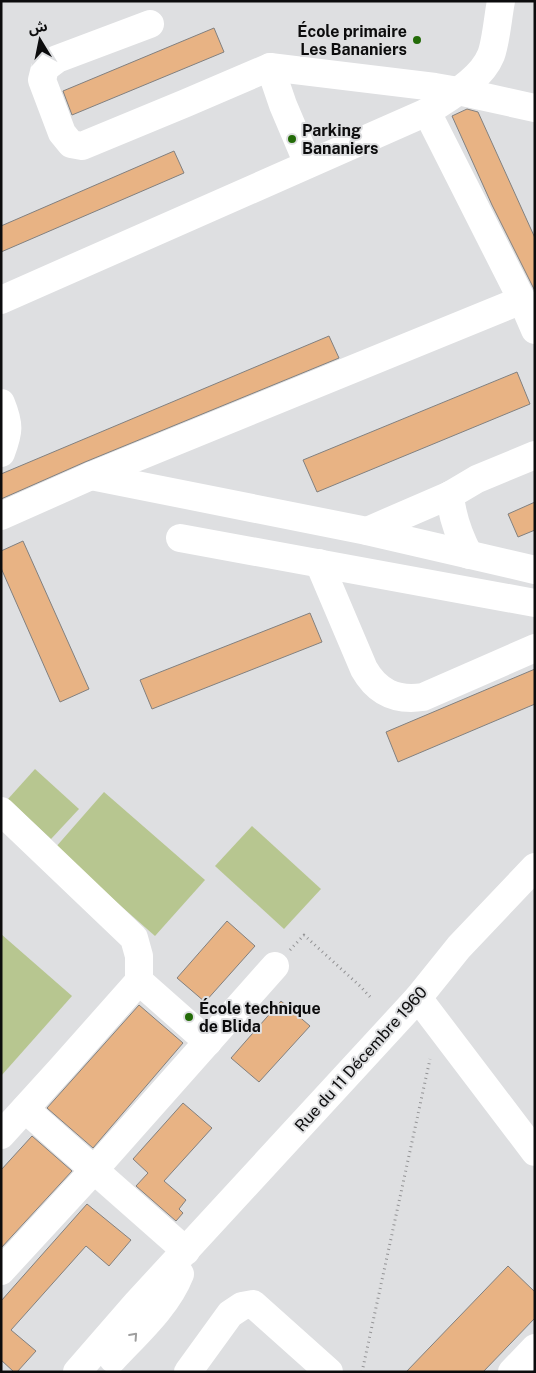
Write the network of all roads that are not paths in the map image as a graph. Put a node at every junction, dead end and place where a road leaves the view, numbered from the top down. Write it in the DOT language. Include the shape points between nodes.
graph roads {
  1 [pos="501,1"];
  2 [pos="150,24"];
  3 [pos="270,67"];
  4 [pos="458,91"];
  5 [pos="533,111"];
  6 [pos="427,112"];
  7 [pos="308,164"];
  8 [pos="1,300"];
  9 [pos="522,300"];
  10 [pos="535,330"];
  11 [pos="1,403"];
  12 [pos="1,453"];
  13 [pos="535,455"];
  14 [pos="92,476"];
  15 [pos="450,495"];
  16 [pos="1,516"];
  17 [pos="367,531"];
  18 [pos="180,538"];
  19 [pos="469,555"];
  20 [pos="319,563"];
  21 [pos="535,570"];
  22 [pos="535,603"];
  23 [pos="535,648"];
  24 [pos="1,811"];
  25 [pos="535,867"];
  26 [pos="275,966"];
  27 [pos="139,981"];
  28 [pos="418,998"];
  29 [pos="208,1042"];
  30 [pos="25,1109"];
  31 [pos="1,1135"];
  32 [pos="535,1152"];
  33 [pos="94,1170"];
  34 [pos="186,1251"];
  35 [pos="1,1271"];
  36 [pos="535,1348"];
  37 [pos="57,1372"];
  38 [pos="77,1372"];
  39 [pos="102,1372"];
  40 [pos="188,1372"];
  41 [pos="329,1372"];
  42 [pos="512,1372"];
  1 -- 4 [label="street" via="492,53 485,67"];
  2 -- 3 [label="street" via="57,59 45,68 42,80 62,132 71,144 82,146"];
  3 -- 4 [label="street"];
  3 -- 7 [label="street"];
  4 -- 5 [label="street"];
  4 -- 6 [label="street"];
  6 -- 7 [label="street"];
  6 -- 9 [label="street"];
  7 -- 8 [label="street"];
  9 -- 10 [label="street"];
  9 -- 14 [label="street"];
  11 -- 12 [label="street" via="7,417 8,436"];
  13 -- 15 [label="street" via="477,479"];
  14 -- 16 [label="street"];
  14 -- 17 [label="street"];
  15 -- 17 [label="street"];
  15 -- 19 [label="street" via="458,532"];
  17 -- 19 [label="street"];
  18 -- 20 [label="street"];
  19 -- 21 [label="street"];
  20 -- 22 [label="street"];
  20 -- 23 [label="street" via="364,669 370,679 388,694 399,698 423,697"];
  24 -- 27 [label="street" via="134,938 139,956"];
  25 -- 28 [label="street, Rue du 11 Décembre 1960" via="459,947"];
  26 -- 29 [label="street"];
  27 -- 29 [label="street"];
  27 -- 30 [label="street"];
  28 -- 32 [label="street"];
  28 -- 34 [label="street, Rue du 11 Décembre 1960"];
  29 -- 33 [label="street"];
  30 -- 31 [label="street"];
  30 -- 33 [label="street"];
  33 -- 34 [label="street"];
  33 -- 35 [label="street"];
  34 -- 37 [label="street, Rue du 11 Décembre 1960" via="146,1274"];
  34 -- 38 [label="street, Rue du 11 Décembre 1960"];
  39 -- 34 [label="street, Rue du 11 Décembre 1960, one-way" via="167,1298 175,1286"];
  36 -- 42 [label="street"];
  40 -- 41 [label="street" via="230,1314 242,1306 253,1304"];
}
